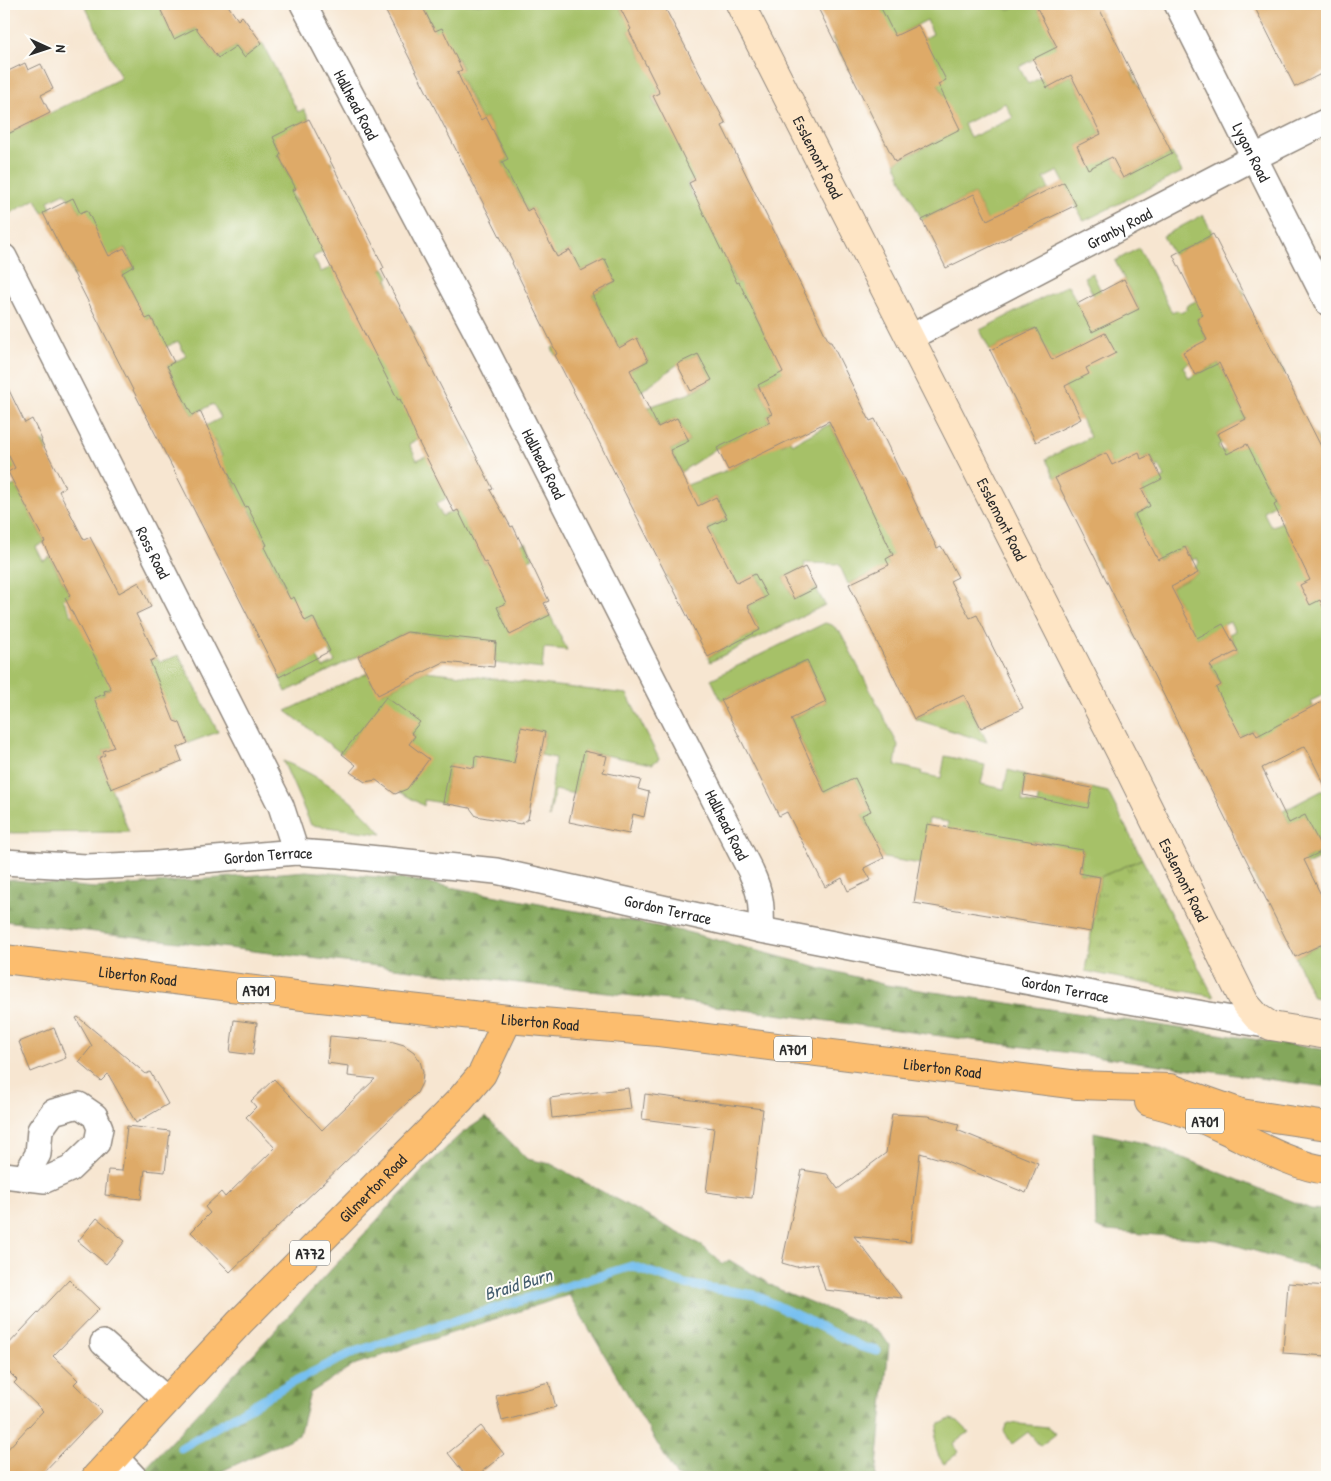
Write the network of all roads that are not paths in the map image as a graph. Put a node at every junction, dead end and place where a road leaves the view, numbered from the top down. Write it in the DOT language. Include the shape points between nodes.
graph roads {
  1 [pos="303,4"];
  2 [pos="740,4"];
  3 [pos="1177,4"];
  4 [pos="1327,121"];
  5 [pos="1255,157"];
  6 [pos="4,257"];
  7 [pos="1327,302"];
  8 [pos="911,337"];
  9 [pos="296,852"];
  10 [pos="4,862"];
  11 [pos="761,930"];
  12 [pos="4,959"];
  13 [pos="508,1019"];
  14 [pos="1271,1026"];
  15 [pos="1327,1035"];
  16 [pos="1078,1085"];
  17 [pos="1327,1126"];
  18 [pos="1327,1170"];
  19 [pos="103,1343"];
  20 [pos="167,1400"];
  21 [pos="115,1457"];
  22 [pos="96,1477"];
  23 [pos="134,1477"];
  1 -- 11 [label="street, Hallhead Road" via="482,343 758,886"];
  2 -- 8 [label="street, Esslemont Road"];
  3 -- 5 [label="street, Lygon Road"];
  4 -- 5 [label="street, Granby Road"];
  5 -- 7 [label="street, Lygon Road"];
  5 -- 8 [label="street, Granby Road"];
  6 -- 9 [label="street, Ross Road" via="281,806"];
  8 -- 14 [label="street, Esslemont Road" via="1245,1003 1257,1017"];
  9 -- 10 [label="street, Gordon Terrace" via="157,864 60,866"];
  9 -- 11 [label="street, Gordon Terrace" via="507,873"];
  11 -- 14 [label="street, Gordon Terrace"];
  12 -- 13 [label="main road, Liberton Road / A701"];
  13 -- 16 [label="main road, Liberton Road / A701" via="659,1032"];
  13 -- 20 [label="main road, Gilmerton Road / A772" via="482,1074 460,1100"];
  14 -- 15 [label="street, Gordon Terrace"];
  16 -- 17 [label="main road, Liberton Road / A701" via="1170,1088 1241,1113"];
  16 -- 18 [label="main road, Liberton Road / A701" via="1163,1106 1223,1128 1275,1154"];
  19 -- 20 [label="street"];
  20 -- 21 [label="main road, Gilmerton Road / A772"];
  21 -- 22 [label="main road, Gilmerton Road / A772"];
  21 -- 23 [label="street"];
}
